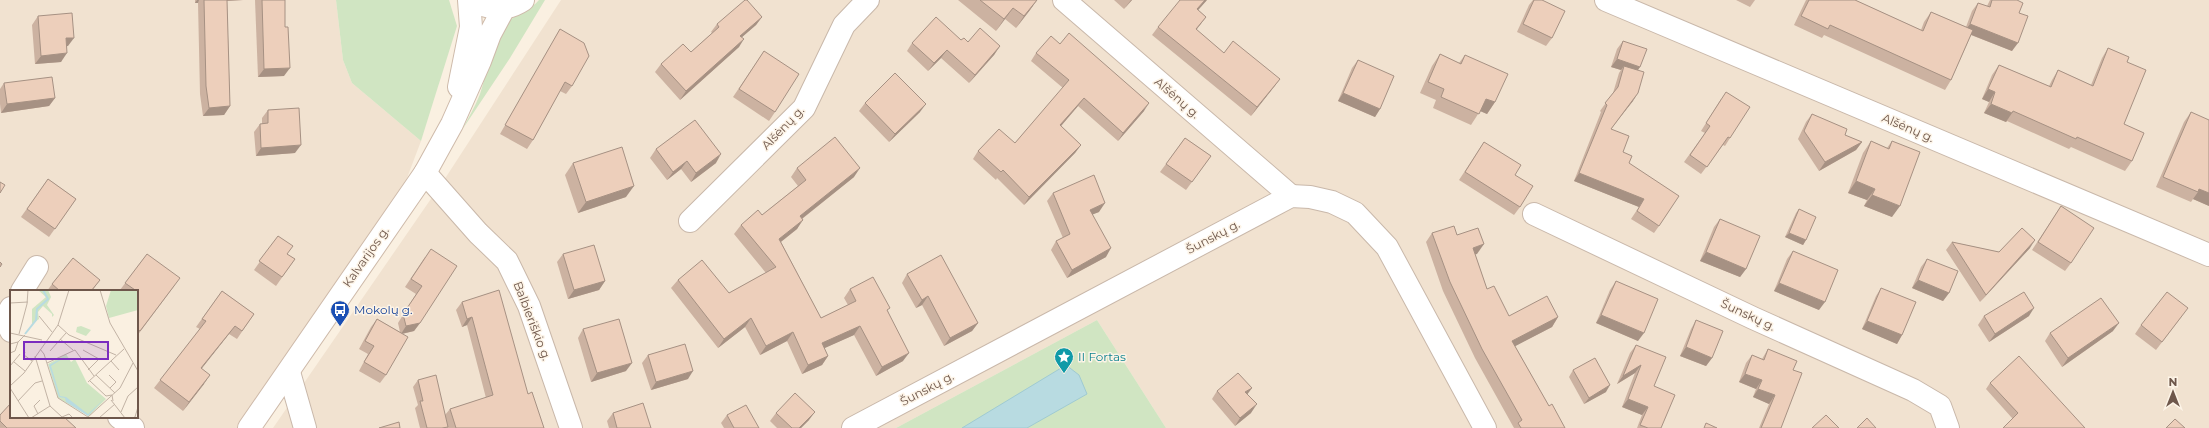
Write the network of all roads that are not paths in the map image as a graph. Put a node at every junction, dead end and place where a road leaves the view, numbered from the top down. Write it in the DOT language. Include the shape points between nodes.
graph roads {
  1 [pos="469,0"];
  2 [pos="475,0"];
  3 [pos="868,0"];
  4 [pos="1064,0"];
  5 [pos="1606,0"];
  6 [pos="513,4"];
  7 [pos="452,124"];
  8 [pos="425,173"];
  9 [pos="1291,196"];
  10 [pos="1534,214"];
  11 [pos="690,221"];
  12 [pos="2209,255"];
  13 [pos="36,267"];
  14 [pos="23,290"];
  15 [pos="10,310"];
  16 [pos="10,329"];
  17 [pos="289,372"];
  18 [pos="120,418"];
  19 [pos="133,428"];
  20 [pos="249,428"];
  21 [pos="304,428"];
  22 [pos="571,428"];
  23 [pos="853,428"];
  24 [pos="1485,428"];
  25 [pos="1948,428"];
  1 -- 7 [label="street, Kalvarijos g." via="471,27"];
  2 -- 6 [label="street" via="491,8"];
  3 -- 11 [label="street, Alšėnų g." via="844,25 804,108"];
  4 -- 9 [label="street, Alšėnų g."];
  5 -- 12 [label="street, Alšėnų g."];
  6 -- 7 [label="street, Kalvarijos g." via="490,34"];
  7 -- 8 [label="street, Kalvarijos g."];
  8 -- 17 [label="street, Kalvarijos g."];
  8 -- 22 [label="street, Balbieriškio g." via="478,233 507,261 529,306"];
  9 -- 23 [label="street, Šunskų g."];
  9 -- 24 [label="street" via="1332,202 1356,213 1387,247"];
  10 -- 25 [label="street, Šunskų g." via="1746,315 1913,390 1940,406"];
  13 -- 14 [label="street"];
  15 -- 16 [label="street" via="5,318"];
  17 -- 20 [label="street, Kalvarijos g."];
  17 -- 21 [label="street"];
  18 -- 19 [label="street"];
}
